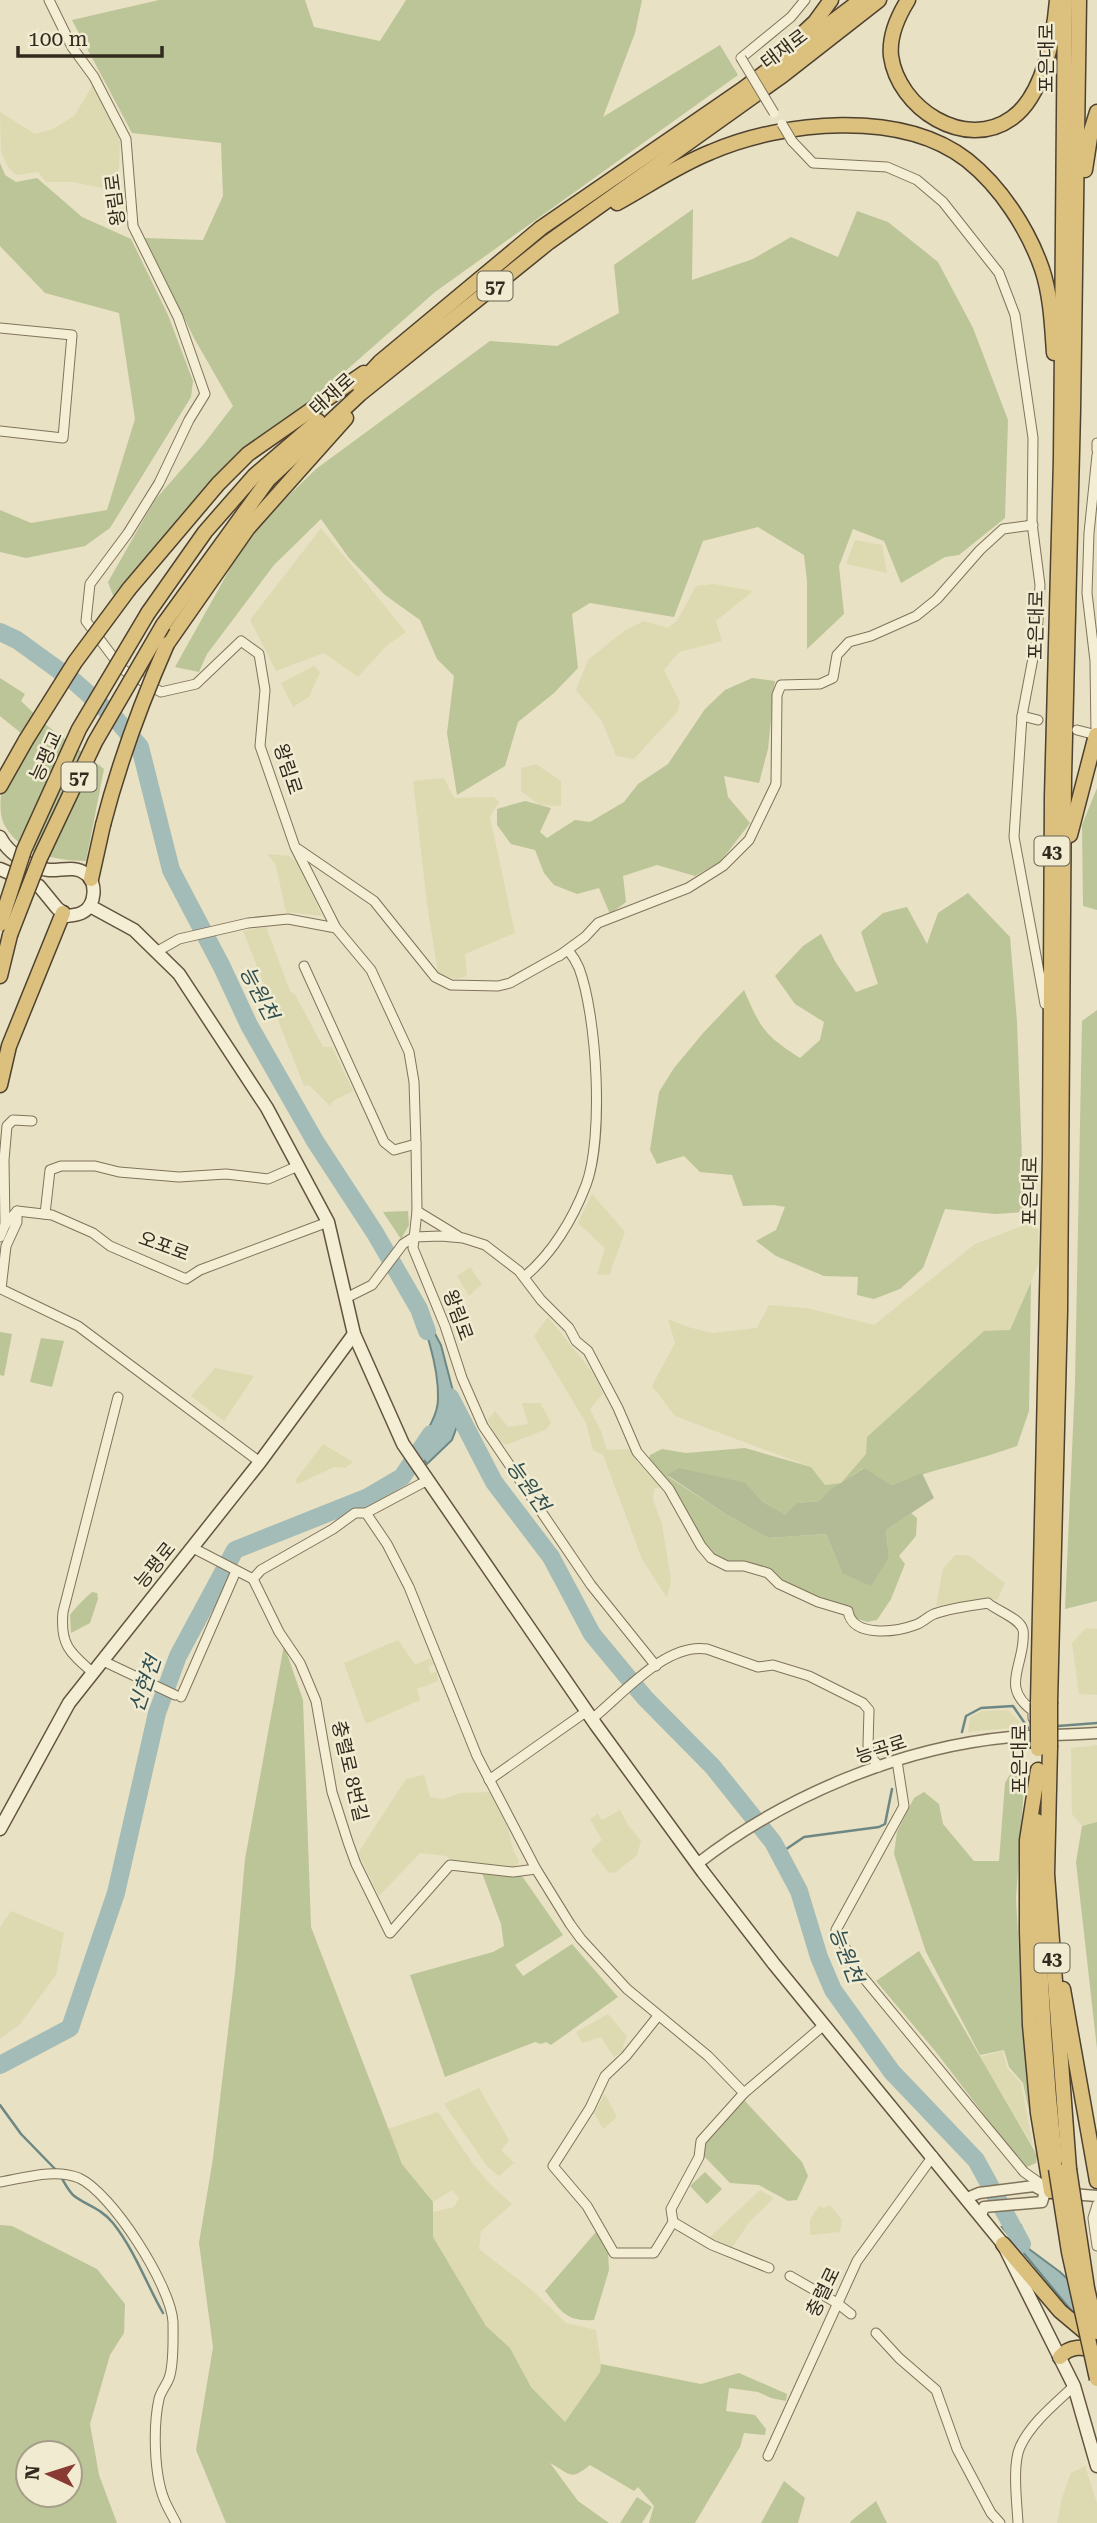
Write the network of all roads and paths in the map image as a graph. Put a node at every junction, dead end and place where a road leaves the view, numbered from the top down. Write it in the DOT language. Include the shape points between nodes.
graph roads {
  1 [pos="49,0"];
  2 [pos="805,0"];
  3 [pos="831,0"];
  4 [pos="861,0"];
  5 [pos="879,0"];
  6 [pos="908,0"];
  7 [pos="1057,0"];
  8 [pos="1065,0"];
  9 [pos="1079,0"];
  10 [pos="743,89"];
  11 [pos="1097,111"];
  12 [pos="549,242"];
  13 [pos="1074,307"];
  14 [pos="0,328"];
  15 [pos="386,365"];
  16 [pos="0,432"];
  17 [pos="1097,443"];
  18 [pos="1097,452"];
  19 [pos="1061,459"];
  20 [pos="1032,525"];
  21 [pos="148,613"];
  22 [pos="1022,716"];
  23 [pos="1038,720"];
  24 [pos="1077,730"];
  25 [pos="1096,735"];
  26 [pos="0,786"];
  27 [pos="0,837"];
  28 [pos="295,847"];
  29 [pos="0,869"];
  30 [pos="91,878"];
  31 [pos="1064,881"];
  32 [pos="90,906"];
  33 [pos="63,913"];
  34 [pos="0,924"];
  35 [pos="336,928"];
  36 [pos="156,952"];
  37 [pos="562,954"];
  38 [pos="304,966"];
  39 [pos="0,976"];
  40 [pos="1051,1039"];
  41 [pos="0,1084"];
  42 [pos="32,1121"];
  43 [pos="416,1144"];
  44 [pos="298,1166"];
  45 [pos="17,1211"];
  46 [pos="417,1211"];
  47 [pos="45,1214"];
  48 [pos="328,1222"];
  49 [pos="5,1224"];
  50 [pos="0,1237"];
  51 [pos="414,1237"];
  52 [pos="463,1238"];
  53 [pos="524,1277"];
  54 [pos="346,1297"];
  55 [pos="354,1334"];
  56 [pos="118,1397"];
  57 [pos="260,1462"];
  58 [pos="428,1479"];
  59 [pos="366,1513"];
  60 [pos="193,1548"];
  61 [pos="234,1570"];
  62 [pos="253,1579"];
  63 [pos="103,1661"];
  64 [pos="654,1667"];
  65 [pos="92,1672"];
  66 [pos="1044,1702"];
  67 [pos="594,1714"];
  68 [pos="1097,1733"];
  69 [pos="1040,1745"];
  70 [pos="897,1761"];
  71 [pos="879,1767"];
  72 [pos="1038,1770"];
  73 [pos="489,1780"];
  74 [pos="1049,1795"];
  75 [pos="0,1829"];
  76 [pos="697,1864"];
  77 [pos="536,1869"];
  78 [pos="658,2016"];
  79 [pos="824,2025"];
  80 [pos="744,2093"];
  81 [pos="933,2156"];
  82 [pos="1062,2169"];
  83 [pos="1097,2181"];
  84 [pos="0,2182"];
  85 [pos="973,2195"];
  86 [pos="1046,2195"];
  87 [pos="1097,2196"];
  88 [pos="1097,2205"];
  89 [pos="982,2211"];
  90 [pos="673,2221"];
  91 [pos="1003,2244"];
  92 [pos="1097,2246"];
  93 [pos="769,2268"];
  94 [pos="790,2276"];
  95 [pos="837,2303"];
  96 [pos="851,2314"];
  97 [pos="1097,2332"];
  98 [pos="876,2333"];
  99 [pos="1097,2343"];
  100 [pos="1097,2350"];
  101 [pos="1060,2357"];
  102 [pos="1097,2379"];
  103 [pos="1074,2386"];
  104 [pos="768,2456"];
  105 [pos="1097,2466"];
  106 [pos="176,2523"];
  107 [pos="1000,2523"];
  108 [pos="1018,2523"];
  1 -- 28 [label="street, 왕림로" via="126,139 132,226 178,317 205,394 159,483 90,584 86,621 122,669 161,692 197,684 241,641 259,654 265,690 260,746"];
  2 -- 20 [label="street, bridge" via="740,58 792,141 813,163 887,167 917,180 943,202 999,273 1015,315 1033,438"];
  3 -- 10 [label="highway" via="815,22"];
  4 -- 10 [label="highway, 57"];
  5 -- 12 [label="highway, 태재로 / 57" via="783,75"];
  6 -- 7 [label="highway" via="897,21 891,55 903,89 914,104 948,124 982,130 1014,117 1036,88 1051,43"];
  8 -- 19 [label="highway, 포은대로 / 43"];
  9 -- 13 [label="highway, 포은대로 / 43"];
  10 -- 15 [label="highway, 태재로 / 57" via="541,228"];
  11 -- 13 [label="highway" via="1086,153"];
  12 -- 15 [label="highway, 태재로 / 57" via="442,330"];
  12 -- 19 [label="highway" via="712,151 779,131 845,125 907,134 938,144 967,160 990,183 1031,241 1043,271 1050,303"];
  13 -- 31 [label="highway, 포은대로 / 43"];
  14 -- 16 [label="street" via="72,335 63,438"];
  15 -- 21 [label="highway, 태재로 / 57" via="254,475 205,532"];
  15 -- 26 [label="highway, bridge" via="248,454 218,484 129,589 75,662"];
  15 -- 30 [label="highway, bridge" via="248,528 167,644 128,742"];
  15 -- 39 [label="highway, 태재로 / 57, bridge" via="268,480 163,625 95,742 40,858 10,935"];
  17 -- 18 [label="street"];
  18 -- 25 [label="street" via="1087,593 1095,661"];
  19 -- 40 [label="highway, 포은대로 / 43"];
  20 -- 22 [label="street" via="1040,584 1037,637"];
  20 -- 37 [label="street" via="1003,529 916,616 849,642 837,655 834,678 820,684 781,685 776,784 748,840 723,866 688,888 598,923"];
  21 -- 34 [label="highway, 능평교 / 57, bridge" via="79,729 24,850"];
  22 -- 23 [label="street"];
  22 -- 40 [label="street" via="1014,837"];
  24 -- 25 [label="street"];
  25 -- 31 [label="highway" via="1070,835"];
  27 -- 30 [label="main road" via="6,850 37,867 69,868"];
  28 -- 35 [label="street, 왕림로"];
  28 -- 37 [label="street" via="374,901 435,976 451,985 510,983"];
  29 -- 33 [label="main road" via="39,886"];
  30 -- 32 [label="main road"];
  31 -- 66 [label="highway, 포은대로 / 43" via="1060,1311"];
  32 -- 33 [label="main road" via="82,913"];
  32 -- 36 [label="main road" via="134,930"];
  33 -- 41 [label="highway" via="9,1046"];
  35 -- 36 [label="street" via="288,919 248,923 178,939"];
  35 -- 43 [label="street, 왕림로" via="371,970 409,1052"];
  36 -- 44 [label="main road" via="179,974 267,1108"];
  37 -- 53 [label="street" via="580,971 593,1028 594,1138 587,1183 570,1218 548,1253"];
  38 -- 43 [label="street" via="384,1142 394,1150"];
  40 -- 66 [label="highway, 포은대로 / 43"];
  42 -- 49 [label="street" via="13,1120 7,1126"];
  43 -- 46 [label="street, 왕림로"];
  44 -- 47 [label="street" via="268,1179 226,1174 179,1177 61,1166 50,1170"];
  44 -- 48 [label="main road"];
  45 -- 47 [label="street, 오포로"];
  45 -- 49 [label="street"];
  45 -- 57 [label="street" via="6,1246 1,1289 78,1326"];
  46 -- 51 [label="street, 왕림로"];
  46 -- 52 [label="street"];
  47 -- 48 [label="street, 오포로" via="186,1279"];
  48 -- 54 [label="main road"];
  49 -- 50 [label="street"];
  51 -- 52 [label="street"];
  51 -- 54 [label="street" via="403,1244 374,1283"];
  51 -- 64 [label="street, 왕림로" via="413,1248 483,1426 591,1585"];
  52 -- 53 [label="street" via="485,1245"];
  53 -- 69 [label="street" via="587,1351 637,1452 669,1489 711,1558 727,1566 768,1573 779,1584 848,1611 856,1626 878,1631 906,1628 932,1615 988,1603 1024,1630 1015,1687 1033,1711"];
  54 -- 55 [label="main road"];
  55 -- 57 [label="main road, 능평로"];
  55 -- 58 [label="main road" via="402,1444"];
  56 -- 65 [label="street" via="61,1631 70,1652"];
  57 -- 60 [label="main road, 능평로"];
  58 -- 59 [label="street"];
  58 -- 67 [label="main road"];
  59 -- 62 [label="street" via="355,1513"];
  59 -- 73 [label="street" via="404,1577"];
  60 -- 61 [label="street"];
  60 -- 63 [label="main road, 능평로"];
  61 -- 62 [label="street"];
  61 -- 63 [label="street" via="178,1696"];
  62 -- 77 [label="street, 충렬로 8번길" via="316,1701 332,1791 348,1842 390,1933 450,1865 513,1872"];
  63 -- 65 [label="main road, 능평로"];
  64 -- 67 [label="street"];
  64 -- 71 [label="street" via="668,1656 700,1648 758,1667 773,1665 809,1676 852,1696 869,1710 868,1745"];
  65 -- 75 [label="main road, 능평로" via="69,1703"];
  66 -- 69 [label="highway, 43, bridge"];
  67 -- 73 [label="street"];
  67 -- 76 [label="main road"];
  68 -- 69 [label="street, 능곡로"];
  69 -- 70 [label="street, 능곡로" via="1012,1737"];
  69 -- 72 [label="highway, 포은대로 / 43"];
  69 -- 74 [label="highway, 포은대로 / 43"];
  70 -- 71 [label="street, 능곡로"];
  70 -- 86 [label="street" via="904,1805 836,1930 857,1970"];
  71 -- 76 [label="street, 능곡로" via="810,1793"];
  72 -- 82 [label="highway, 포은대로 / 43" via="1037,1930 1046,2079"];
  72 -- 86 [label="highway" via="1027,1840 1027,1932 1030,2025"];
  73 -- 77 [label="street"];
  74 -- 82 [label="highway, 포은대로 / 43" via="1047,1874"];
  74 -- 83 [label="highway" via="1059,1958"];
  76 -- 79 [label="main road"];
  77 -- 78 [label="street" via="581,1939"];
  78 -- 80 [label="street" via="708,2056"];
  78 -- 90 [label="street" via="605,2076 553,2166 587,2206 614,2253 654,2253"];
  79 -- 80 [label="street"];
  79 -- 81 [label="main road"];
  80 -- 90 [label="street" via="701,2141 699,2157 671,2209"];
  81 -- 85 [label="main road"];
  81 -- 95 [label="street, 충렬로" via="858,2261"];
  82 -- 97 [label="highway, 43, bridge"];
  82 -- 102 [label="highway, 포은대로 / 43, bridge" via="1069,2252"];
  84 -- 106 [label="street" via="52,2174 78,2178 97,2191 125,2222 171,2306 170,2376 159,2396 156,2422 157,2470 163,2499"];
  85 -- 86 [label="street" via="1034,2186"];
  85 -- 89 [label="main road"];
  86 -- 87 [label="street"];
  86 -- 89 [label="street"];
  88 -- 92 [label="street" via="1093,2218"];
  89 -- 91 [label="main road"];
  90 -- 93 [label="street" via="712,2245"];
  91 -- 99 [label="highway" via="1060,2311"];
  91 -- 101 [label="main road"];
  94 -- 95 [label="street"];
  95 -- 96 [label="street"];
  95 -- 104 [label="street, 충렬로"];
  98 -- 107 [label="street" via="936,2390 957,2449"];
  100 -- 101 [label="highway" via="1078,2347"];
  101 -- 103 [label="main road"];
  103 -- 105 [label="main road"];
  103 -- 108 [label="street" via="1020,2446"];
}
